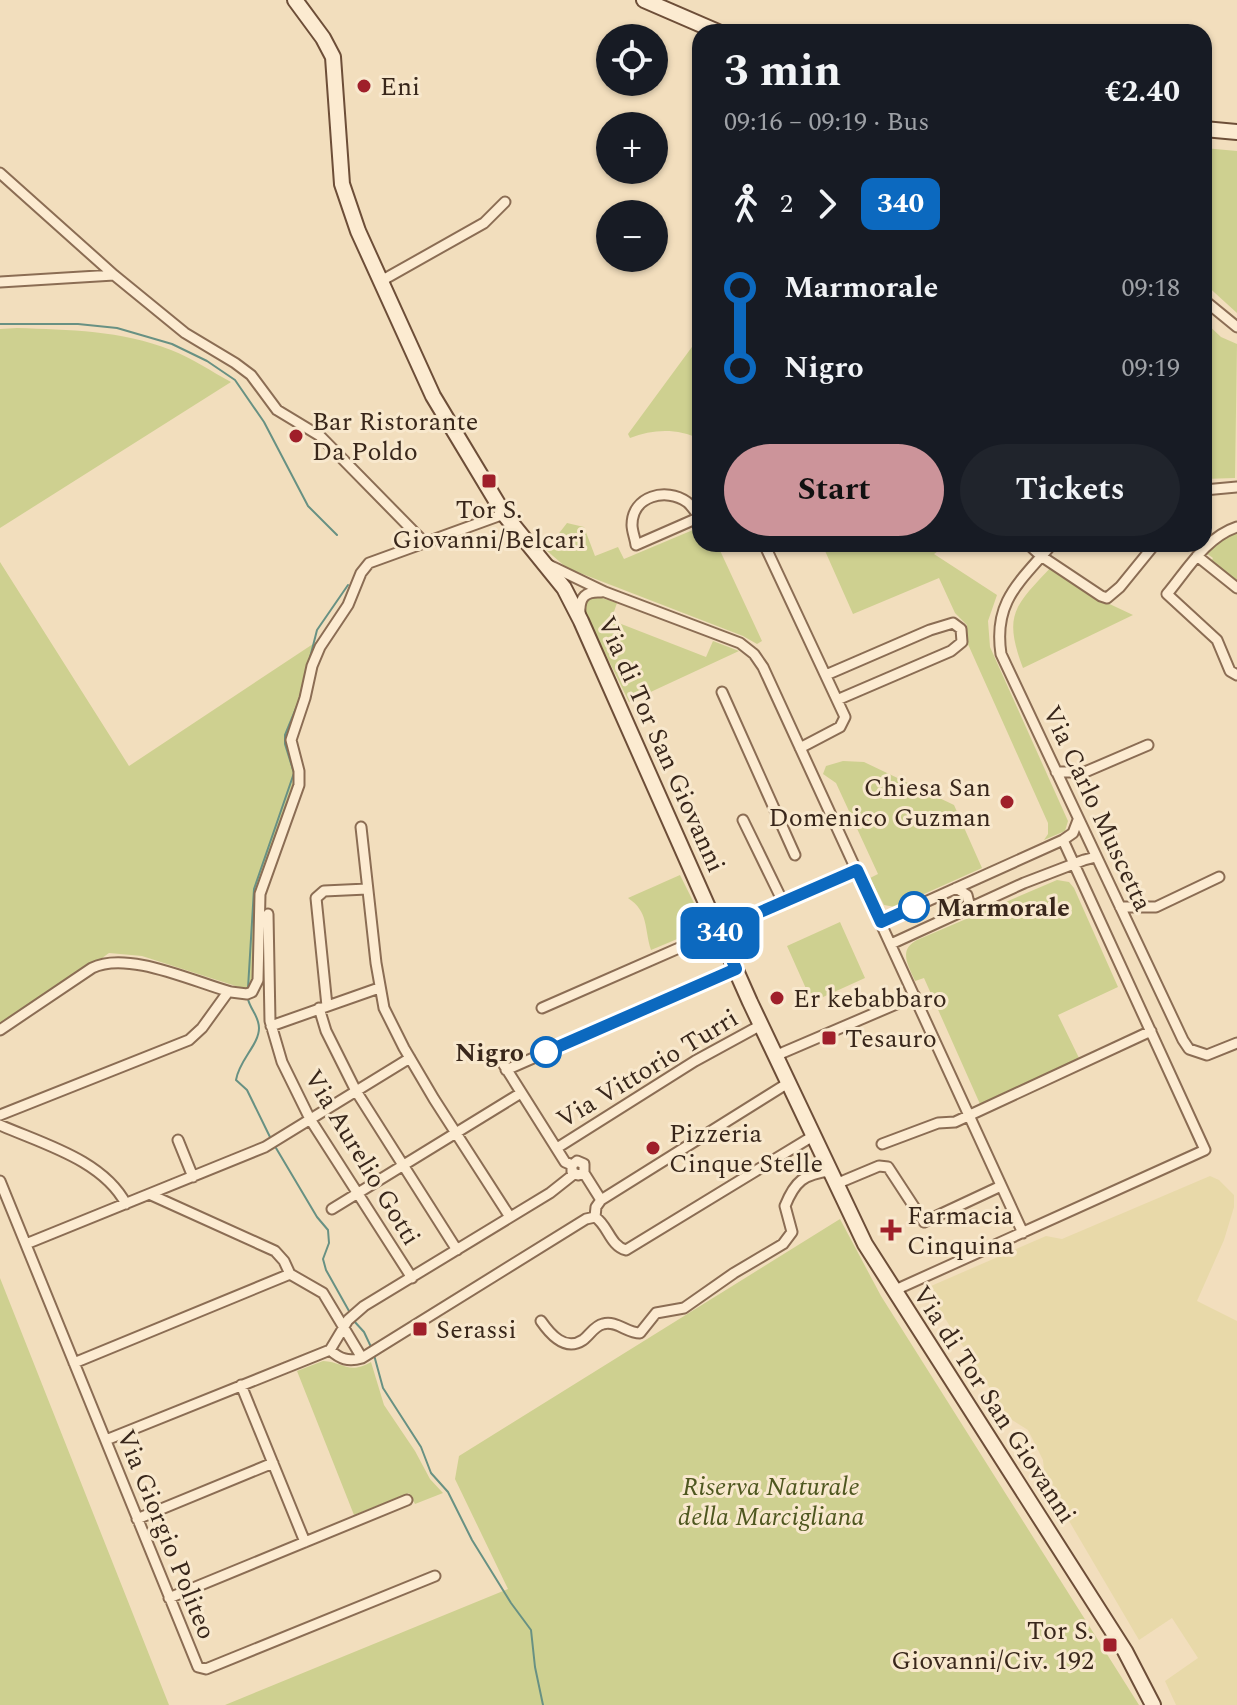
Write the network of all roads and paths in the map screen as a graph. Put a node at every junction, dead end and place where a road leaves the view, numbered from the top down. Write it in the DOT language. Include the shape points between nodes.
graph roads {
  1 [pos="295,0"];
  2 [pos="644,0"];
  3 [pos="700,24"];
  4 [pos="1212,130"];
  5 [pos="1237,132"];
  6 [pos="0,173"];
  7 [pos="505,202"];
  8 [pos="114,275"];
  9 [pos="381,281"];
  10 [pos="0,282"];
  11 [pos="1212,307"];
  12 [pos="1237,327"];
  13 [pos="1237,487"];
  14 [pos="1212,489"];
  15 [pos="692,508"];
  16 [pos="504,514"];
  17 [pos="692,520"];
  18 [pos="1237,527"];
  19 [pos="1212,541"];
  20 [pos="424,542"];
  21 [pos="768,552"];
  22 [pos="1037,552"];
  23 [pos="1045,552"];
  24 [pos="1148,552"];
  25 [pos="1201,552"];
  26 [pos="1041,556"];
  27 [pos="1197,556"];
  28 [pos="542,561"];
  29 [pos="1237,588"];
  30 [pos="605,592"];
  31 [pos="581,621"];
  32 [pos="826,675"];
  33 [pos="1237,675"];
  34 [pos="722,692"];
  35 [pos="837,700"];
  36 [pos="1148,745"];
  37 [pos="800,748"];
  38 [pos="1056,772"];
  39 [pos="743,820"];
  40 [pos="1078,820"];
  41 [pos="361,827"];
  42 [pos="1063,840"];
  43 [pos="1089,843"];
  44 [pos="795,855"];
  45 [pos="1096,857"];
  46 [pos="1011,864"];
  47 [pos="1073,864"];
  48 [pos="857,870"];
  49 [pos="1219,877"];
  50 [pos="1019,885"];
  51 [pos="956,888"];
  52 [pos="367,889"];
  53 [pos="783,902"];
  54 [pos="1120,907"];
  55 [pos="965,910"];
  56 [pos="268,914"];
  57 [pos="881,922"];
  58 [pos="719,930"];
  59 [pos="891,944"];
  60 [pos="736,969"];
  61 [pos="262,977"];
  62 [pos="379,988"];
  63 [pos="228,992"];
  64 [pos="915,996"];
  65 [pos="323,1007"];
  66 [pos="542,1008"];
  67 [pos="761,1025"];
  68 [pos="271,1026"];
  69 [pos="0,1030"];
  70 [pos="1151,1031"];
  71 [pos="1237,1043"];
  72 [pos="497,1054"];
  73 [pos="775,1056"];
  74 [pos="410,1058"];
  75 [pos="506,1070"];
  76 [pos="788,1083"];
  77 [pos="356,1091"];
  78 [pos="521,1093"];
  79 [pos="0,1115"];
  80 [pos="969,1115"];
  81 [pos="310,1119"];
  82 [pos="0,1125"];
  83 [pos="455,1133"];
  84 [pos="813,1136"];
  85 [pos="178,1140"];
  86 [pos="882,1144"];
  87 [pos="557,1148"];
  88 [pos="403,1165"];
  89 [pos="577,1171"];
  90 [pos="193,1177"];
  91 [pos="833,1178"];
  92 [pos="0,1181"];
  93 [pos="1001,1186"];
  94 [pos="357,1193"];
  95 [pos="149,1194"];
  96 [pos="601,1200"];
  97 [pos="126,1204"];
  98 [pos="332,1209"];
  99 [pos="510,1217"];
  100 [pos="595,1217"];
  101 [pos="1023,1233"];
  102 [pos="26,1244"];
  103 [pos="457,1250"];
  104 [pos="290,1274"];
  105 [pos="412,1278"];
  106 [pos="893,1291"];
  107 [pos="541,1321"];
  108 [pos="344,1327"];
  109 [pos="330,1350"];
  110 [pos="365,1356"];
  111 [pos="74,1363"];
  112 [pos="241,1385"];
  113 [pos="106,1440"];
  114 [pos="273,1463"];
  115 [pos="407,1500"];
  116 [pos="137,1519"];
  117 [pos="305,1542"];
  118 [pos="435,1576"];
  119 [pos="169,1598"];
  120 [pos="1153,1705"];
  1 -- 9 [label="street, Via di Tor San Giovanni" via="333,57 342,184"];
  2 -- 3 [label="street"];
  4 -- 5 [label="street"];
  6 -- 8 [label="street"];
  7 -- 9 [label="street" via="484,223"];
  8 -- 10 [label="street"];
  8 -- 20 [label="street" via="185,333 251,375 277,410 320,436"];
  9 -- 16 [label="street, Via di Tor San Giovanni" via="433,396"];
  11 -- 12 [label="street"];
  13 -- 14 [label="street"];
  15 -- 17 [label="street" via="663,493 650,497 634,514 636,545"];
  16 -- 20 [label="street"];
  16 -- 28 [label="street, Via di Tor San Giovanni"];
  18 -- 19 [label="street"];
  20 -- 61 [label="street" via="366,566 314,660 291,740 299,785 260,894"];
  21 -- 32 [label="street"];
  22 -- 26 [label="street"];
  23 -- 26 [label="street, Via Carlo Muscetta"];
  24 -- 26 [label="street" via="1107,598"];
  25 -- 27 [label="street"];
  26 -- 38 [label="street, Via Carlo Muscetta" via="1012,591 1002,611 999,638 1001,654"];
  27 -- 29 [label="street"];
  27 -- 33 [label="street" via="1167,594 1217,640 1230,671"];
  28 -- 30 [label="street"];
  28 -- 31 [label="street, Via di Tor San Giovanni"];
  30 -- 31 [label="street" via="591,591 583,597"];
  30 -- 37 [label="street" via="740,643 754,654"];
  31 -- 58 [label="street, Via di Tor San Giovanni"];
  32 -- 35 [label="street"];
  32 -- 35 [label="street" via="930,630 953,623 961,629 962,642 951,651"];
  34 -- 44 [label="street"];
  35 -- 37 [label="street" via="845,722"];
  36 -- 38 [label="street" via="1085,772"];
  37 -- 48 [label="street"];
  38 -- 40 [label="street, Via Carlo Muscetta"];
  39 -- 53 [label="street"];
  40 -- 42 [label="street"];
  40 -- 43 [label="street, Via Carlo Muscetta"];
  41 -- 52 [label="street"];
  42 -- 43 [label="street"];
  42 -- 46 [label="street"];
  42 -- 47 [label="street"];
  43 -- 45 [label="street, Via Carlo Muscetta"];
  43 -- 47 [label="street"];
  45 -- 47 [label="street"];
  45 -- 54 [label="street, Via Carlo Muscetta"];
  46 -- 50 [label="street" via="1010,875"];
  46 -- 51 [label="street"];
  47 -- 50 [label="street"];
  47 -- 70 [label="street"];
  48 -- 53 [label="street"];
  48 -- 57 [label="street"];
  49 -- 54 [label="street" via="1156,907"];
  50 -- 55 [label="street"];
  51 -- 55 [label="street" via="967,895"];
  51 -- 57 [label="street"];
  52 -- 62 [label="street"];
  52 -- 65 [label="street" via="322,891 317,896"];
  53 -- 58 [label="street"];
  54 -- 71 [label="street, Via Carlo Muscetta" via="1189,1049 1207,1055"];
  55 -- 59 [label="street"];
  56 -- 61 [label="street, Via Aurelio Gotti"];
  57 -- 59 [label="street"];
  58 -- 60 [label="street, Via di Tor San Giovanni"];
  58 -- 66 [label="street"];
  59 -- 64 [label="street"];
  60 -- 67 [label="street, Via di Tor San Giovanni"];
  60 -- 75 [label="street"];
  61 -- 63 [label="street" via="251,993"];
  61 -- 68 [label="street, Via Aurelio Gotti"];
  62 -- 65 [label="street"];
  62 -- 74 [label="street"];
  63 -- 69 [label="street" via="135,963 107,962"];
  63 -- 79 [label="street" via="189,1040"];
  64 -- 73 [label="street"];
  64 -- 80 [label="street"];
  65 -- 68 [label="street"];
  65 -- 77 [label="street" via="326,1031"];
  67 -- 73 [label="street, Via di Tor San Giovanni"];
  67 -- 87 [label="street, Via Vittorio Turri"];
  68 -- 81 [label="street, Via Aurelio Gotti"];
  70 -- 80 [label="street"];
  70 -- 101 [label="street" via="1205,1150"];
  72 -- 75 [label="street"];
  73 -- 76 [label="street, Via di Tor San Giovanni"];
  74 -- 77 [label="street"];
  74 -- 83 [label="street"];
  75 -- 78 [label="street"];
  76 -- 84 [label="street, Via di Tor San Giovanni"];
  76 -- 96 [label="street"];
  77 -- 81 [label="street"];
  77 -- 88 [label="street"];
  78 -- 83 [label="street"];
  78 -- 87 [label="street"];
  80 -- 86 [label="street"];
  80 -- 93 [label="street"];
  81 -- 90 [label="street" via="265,1147"];
  81 -- 94 [label="street, Via Aurelio Gotti"];
  82 -- 97 [label="street" via="73,1157 103,1176"];
  83 -- 88 [label="street"];
  83 -- 99 [label="street"];
  84 -- 91 [label="street, Via di Tor San Giovanni"];
  84 -- 100 [label="street" via="628,1250 618,1248"];
  85 -- 90 [label="street"];
  87 -- 89 [label="street"];
  88 -- 94 [label="street"];
  88 -- 103 [label="street"];
  89 -- 96 [label="street"];
  89 -- 99 [label="street"];
  90 -- 95 [label="street"];
  91 -- 93 [label="street" via="888,1167 924,1222"];
  91 -- 106 [label="street, Via di Tor San Giovanni"];
  91 -- 107 [label="street" via="809,1174 801,1180 785,1206 792,1232 783,1244 684,1308 656,1313 640,1333 604,1323 583,1340 570,1343 555,1339"];
  92 -- 102 [label="street, Via Giorgio Politeo"];
  93 -- 101 [label="street"];
  94 -- 98 [label="street"];
  94 -- 105 [label="street, Via Aurelio Gotti"];
  95 -- 97 [label="street"];
  95 -- 104 [label="street" via="275,1251"];
  96 -- 100 [label="street"];
  97 -- 102 [label="street"];
  99 -- 103 [label="street"];
  100 -- 110 [label="street"];
  101 -- 106 [label="street"];
  102 -- 111 [label="street, Via Giorgio Politeo"];
  103 -- 105 [label="street"];
  104 -- 108 [label="street" via="323,1293"];
  104 -- 111 [label="street"];
  105 -- 108 [label="street" via="353,1314"];
  106 -- 120 [label="street, Via di Tor San Giovanni" via="1125,1651"];
  108 -- 109 [label="street"];
  108 -- 110 [label="street"];
  109 -- 110 [label="street" via="342,1359"];
  109 -- 112 [label="street"];
  111 -- 113 [label="street, Via Giorgio Politeo"];
  112 -- 113 [label="street"];
  112 -- 114 [label="street"];
  113 -- 116 [label="street, Via Giorgio Politeo"];
  114 -- 116 [label="street"];
  114 -- 117 [label="street"];
  115 -- 117 [label="street"];
  116 -- 119 [label="street, Via Giorgio Politeo"];
  117 -- 119 [label="street"];
  118 -- 119 [label="street, Via Giorgio Politeo" via="203,1669 196,1664"];
}
